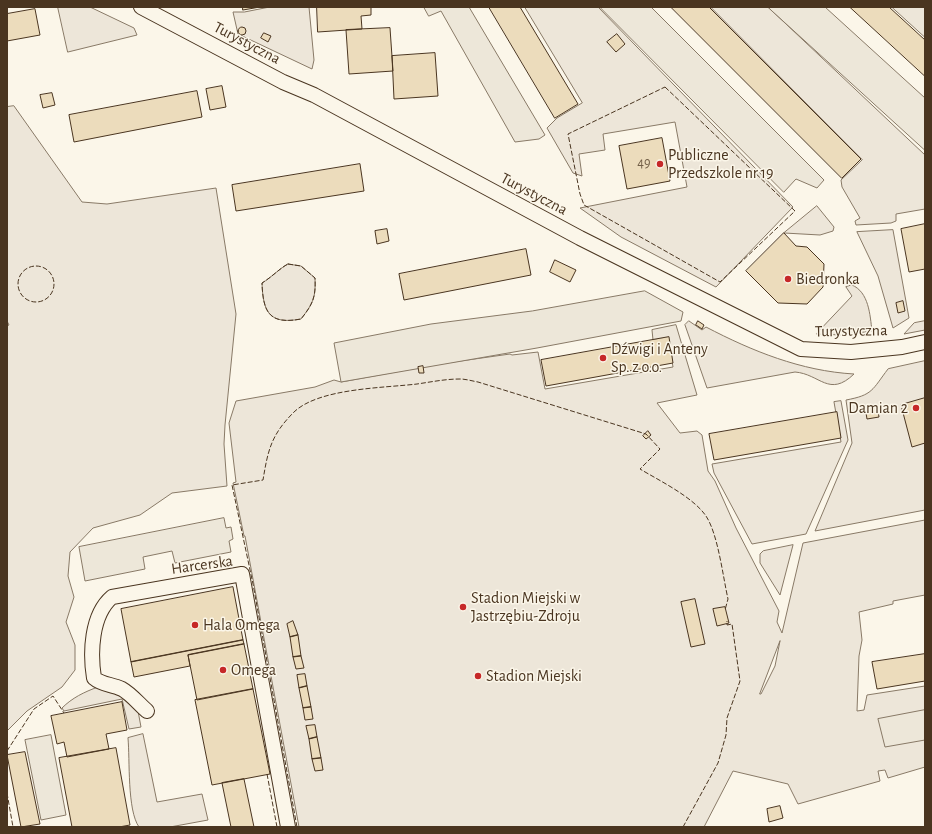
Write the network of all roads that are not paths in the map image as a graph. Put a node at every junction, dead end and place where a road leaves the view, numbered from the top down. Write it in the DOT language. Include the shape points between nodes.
graph roads {
  1 [pos="142,7"];
  2 [pos="925,342"];
  3 [pos="147,711"];
  4 [pos="288,827"];
  1 -- 2 [label="street, Turystyczna" via="283,82 314,95 580,238 801,349 851,352"];
  3 -- 4 [label="street, Harcerska" via="124,690 100,683 94,678 92,653 96,624 104,604 112,597 242,574"];
}
